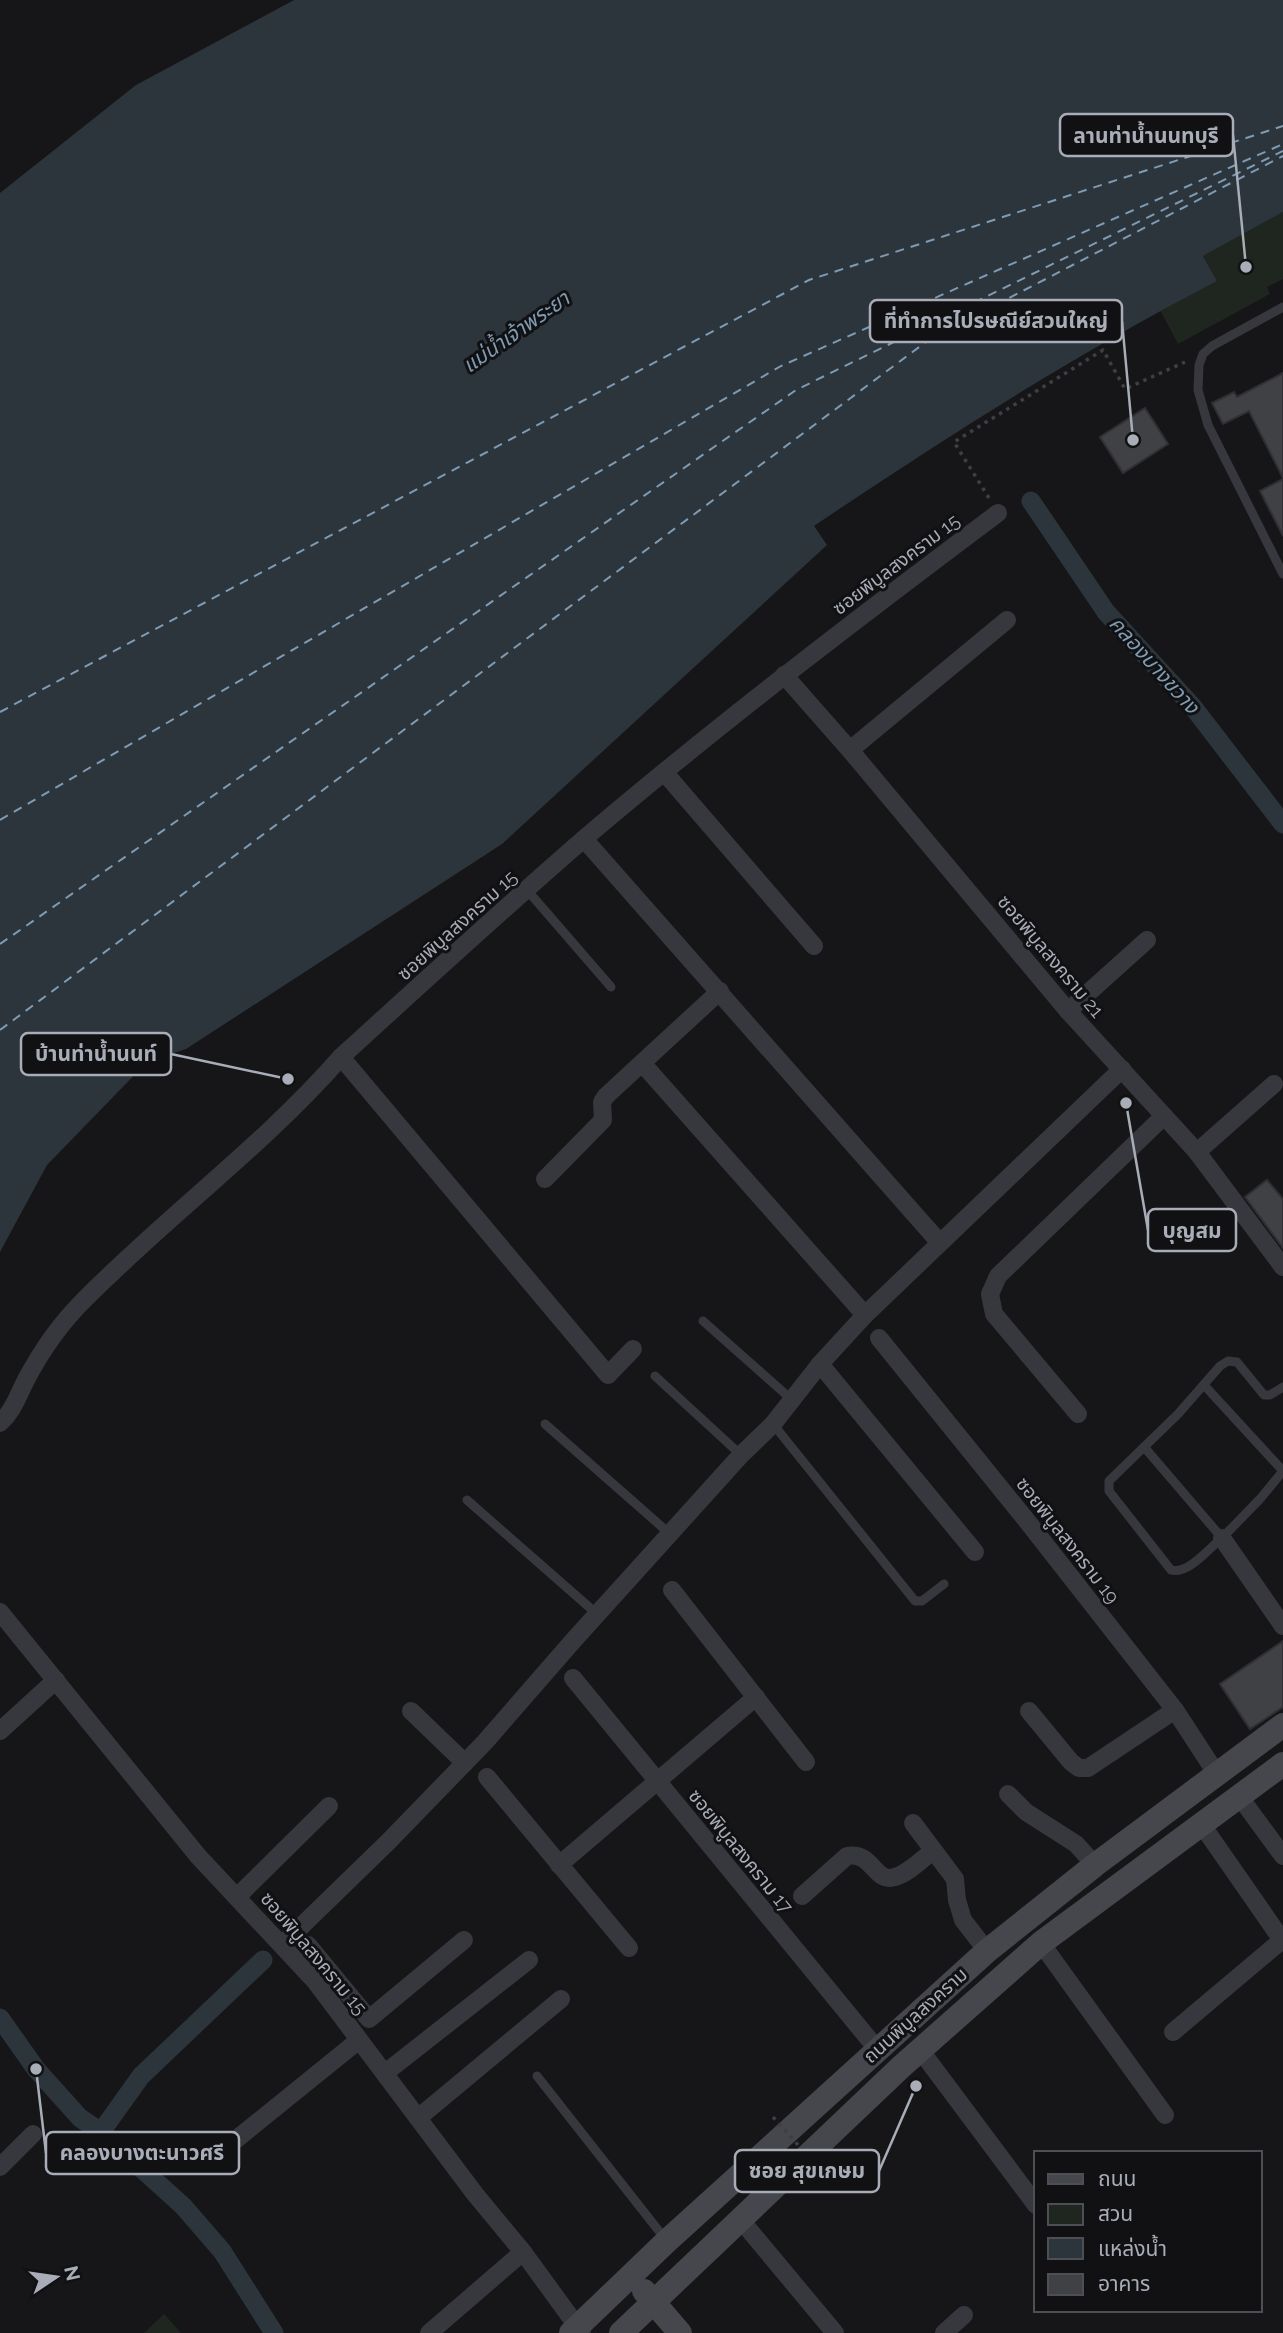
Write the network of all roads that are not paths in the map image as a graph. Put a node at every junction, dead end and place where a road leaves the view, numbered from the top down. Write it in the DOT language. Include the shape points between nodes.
graph roads {
  1 [pos="1283,307"];
  2 [pos="998,513"];
  3 [pos="1283,573"];
  4 [pos="1007,620"];
  5 [pos="784,674"];
  6 [pos="850,750"];
  7 [pos="664,772"];
  8 [pos="584,839"];
  9 [pos="527,890"];
  10 [pos="1147,940"];
  11 [pos="814,946"];
  12 [pos="611,986"];
  13 [pos="720,991"];
  14 [pos="1068,1012"];
  15 [pos="341,1057"];
  16 [pos="642,1063"];
  17 [pos="1122,1069"];
  18 [pos="1274,1084"];
  19 [pos="1164,1116"];
  20 [pos="1196,1152"];
  21 [pos="545,1179"];
  22 [pos="940,1243"];
  23 [pos="1283,1267"];
  24 [pos="865,1315"];
  25 [pos="703,1321"];
  26 [pos="879,1339"];
  27 [pos="633,1349"];
  28 [pos="820,1364"];
  29 [pos="654,1376"];
  30 [pos="1204,1385"];
  31 [pos="1283,1388"];
  32 [pos="791,1399"];
  33 [pos="1078,1414"];
  34 [pos="0,1423"];
  35 [pos="545,1424"];
  36 [pos="773,1424"];
  37 [pos="1144,1448"];
  38 [pos="741,1455"];
  39 [pos="1283,1471"];
  40 [pos="467,1500"];
  41 [pos="670,1535"];
  42 [pos="1222,1538"];
  43 [pos="975,1552"];
  44 [pos="944,1584"];
  45 [pos="672,1590"];
  46 [pos="0,1612"];
  47 [pos="597,1614"];
  48 [pos="1283,1626"];
  49 [pos="573,1678"];
  50 [pos="56,1680"];
  51 [pos="756,1697"];
  52 [pos="1175,1710"];
  53 [pos="411,1711"];
  54 [pos="1029,1711"];
  55 [pos="1283,1725"];
  56 [pos="0,1731"];
  57 [pos="806,1762"];
  58 [pos="464,1763"];
  59 [pos="1283,1763"];
  60 [pos="1216,1773"];
  61 [pos="486,1777"];
  62 [pos="656,1780"];
  63 [pos="1008,1794"];
  64 [pos="1238,1796"];
  65 [pos="329,1806"];
  66 [pos="913,1823"];
  67 [pos="1202,1825"];
  68 [pos="933,1851"];
  69 [pos="1283,1856"];
  70 [pos="559,1865"];
  71 [pos="1095,1865"];
  72 [pos="238,1896"];
  73 [pos="802,1896"];
  74 [pos="464,1940"];
  75 [pos="1283,1940"];
  76 [pos="1041,1944"];
  77 [pos="282,1945"];
  78 [pos="308,1945"];
  79 [pos="629,1948"];
  80 [pos="987,1951"];
  81 [pos="529,1960"];
  82 [pos="322,1975"];
  83 [pos="562,1999"];
  84 [pos="1172,2032"];
  85 [pos="359,2040"];
  86 [pos="877,2049"];
  87 [pos="920,2051"];
  88 [pos="385,2073"];
  89 [pos="537,2076"];
  90 [pos="1165,2115"];
  91 [pos="418,2118"];
  92 [pos="33,2134"];
  93 [pos="228,2146"];
  94 [pos="1,2164"];
  95 [pos="1034,2202"];
  96 [pos="740,2218"];
  97 [pos="667,2241"];
  98 [pos="523,2252"];
  99 [pos="630,2275"];
  100 [pos="608,2295"];
  101 [pos="654,2301"];
  102 [pos="964,2315"];
  103 [pos="632,2329"];
  104 [pos="577,2331"];
  105 [pos="429,2333"];
  106 [pos="680,2333"];
  107 [pos="835,2333"];
  108 [pos="944,2333"];
  1 -- 3 [label="lane" via="1203,354 1198,390 1208,425"];
  2 -- 5 [label="street, ซอยพิบูลสงคราม 15"];
  4 -- 6 [label="street"];
  5 -- 6 [label="street, ซอยพิบูลสงคราม 21"];
  5 -- 7 [label="street, ซอยพิบูลสงคราม 15"];
  6 -- 14 [label="street, ซอยพิบูลสงคราม 21"];
  7 -- 8 [label="street, ซอยพิบูลสงคราม 15"];
  7 -- 11 [label="street"];
  8 -- 9 [label="street, ซอยพิบูลสงคราม 15"];
  8 -- 13 [label="street"];
  9 -- 12 [label="lane"];
  9 -- 15 [label="street, ซอยพิบูลสงคราม 15"];
  10 -- 14 [label="street"];
  13 -- 16 [label="street"];
  13 -- 22 [label="street"];
  14 -- 17 [label="street, ซอยพิบูลสงคราม 21"];
  15 -- 27 [label="street" via="608,1375"];
  15 -- 34 [label="street, ซอยพิบูลสงคราม 15" via="307,1096 82,1302 47,1342 11,1413"];
  16 -- 21 [label="street" via="606,1096 603,1120"];
  16 -- 24 [label="street"];
  17 -- 19 [label="street, ซอยพิบูลสงคราม 21"];
  17 -- 22 [label="street"];
  18 -- 20 [label="street"];
  19 -- 20 [label="street, ซอยพิบูลสงคราม 21"];
  19 -- 33 [label="street" via="998,1276 989,1294 994,1314"];
  20 -- 23 [label="street, ซอยพิบูลสงคราม 21"];
  22 -- 24 [label="street"];
  24 -- 28 [label="street"];
  25 -- 32 [label="lane"];
  26 -- 52 [label="street, ซอยพิบูลสงคราม 19"];
  28 -- 32 [label="street"];
  28 -- 43 [label="street"];
  29 -- 38 [label="lane"];
  30 -- 31 [label="lane" via="1228,1361 1237,1362 1264,1395"];
  30 -- 37 [label="lane"];
  30 -- 39 [label="lane"];
  32 -- 36 [label="street"];
  35 -- 41 [label="lane"];
  36 -- 38 [label="street"];
  36 -- 44 [label="lane" via="915,1601 922,1601"];
  37 -- 42 [label="lane"];
  37 -- 42 [label="lane" via="1109,1482 1109,1490 1171,1570 1185,1569"];
  38 -- 41 [label="street"];
  39 -- 42 [label="lane"];
  40 -- 47 [label="lane"];
  41 -- 47 [label="street"];
  42 -- 48 [label="street"];
  45 -- 51 [label="street"];
  46 -- 50 [label="street, ซอยพิบูลสงคราม 15"];
  47 -- 58 [label="street"];
  49 -- 62 [label="street, ซอยพิบูลสงคราม 17"];
  50 -- 56 [label="street"];
  50 -- 72 [label="street, ซอยพิบูลสงคราม 15" via="198,1856"];
  51 -- 57 [label="street"];
  51 -- 62 [label="street"];
  52 -- 54 [label="street" via="1088,1769 1071,1762"];
  52 -- 60 [label="street, ซอยพิบูลสงคราม 19"];
  53 -- 58 [label="street"];
  55 -- 60 [label="main road, ถนนพิบูลสงคราม"];
  58 -- 77 [label="street"];
  59 -- 64 [label="main road, ถนนพิบูลสงคราม"];
  60 -- 71 [label="main road, ถนนพิบูลสงคราม"];
  61 -- 70 [label="street"];
  62 -- 70 [label="street"];
  62 -- 86 [label="street, ซอยพิบูลสงคราม 17"];
  63 -- 71 [label="street" via="1026,1812 1076,1844"];
  64 -- 67 [label="main road, ถนนพิบูลสงคราม"];
  64 -- 69 [label="street"];
  65 -- 72 [label="street"];
  66 -- 68 [label="street"];
  67 -- 75 [label="street"];
  67 -- 76 [label="main road, ถนนพิบูลสงคราม"];
  68 -- 73 [label="street" via="891,1879 883,1877 868,1859 847,1856"];
  68 -- 80 [label="street" via="954,1879 963,1920"];
  70 -- 79 [label="street"];
  71 -- 80 [label="main road, ถนนพิบูลสงคราม"];
  72 -- 77 [label="street, ซอยพิบูลสงคราม 15"];
  74 -- 82 [label="street" via="369,2019"];
  75 -- 84 [label="street"];
  76 -- 87 [label="main road, ถนนพิบูลสงคราม"];
  76 -- 90 [label="street"];
  77 -- 82 [label="street, ซอยพิบูลสงคราม 15"];
  78 -- 82 [label="street"];
  80 -- 86 [label="main road, ถนนพิบูลสงคราม"];
  81 -- 88 [label="street"];
  82 -- 85 [label="street, ซอยพิบูลสงคราม 15"];
  83 -- 91 [label="street"];
  85 -- 88 [label="street, ซอยพิบูลสงคราม 15"];
  85 -- 93 [label="street"];
  86 -- 97 [label="main road, ถนนพิบูลสงคราม"];
  87 -- 95 [label="street"];
  87 -- 96 [label="main road, ถนนพิบูลสงคราม"];
  88 -- 91 [label="street, ซอยพิบูลสงคราม 15"];
  89 -- 97 [label="lane"];
  91 -- 98 [label="street, ซอยพิบูลสงคราม 15"];
  92 -- 94 [label="street"];
  96 -- 101 [label="main road, ถนนพิบูลสงคราม"];
  96 -- 107 [label="street"];
  97 -- 99 [label="main road, ถนนพิบูลสงคราม"];
  98 -- 104 [label="street, ซอยพิบูลสงคราม 15"];
  98 -- 105 [label="street"];
  99 -- 100 [label="main road, ถนนพิบูลสงคราม"];
  99 -- 101 [label="main road"];
  100 -- 103 [label="main road"];
  100 -- 104 [label="main road, ถนนพิบูลสงคราม"];
  101 -- 103 [label="main road, ถนนพิบูลสงคราม"];
  101 -- 106 [label="main road"];
  102 -- 108 [label="street"];
}
